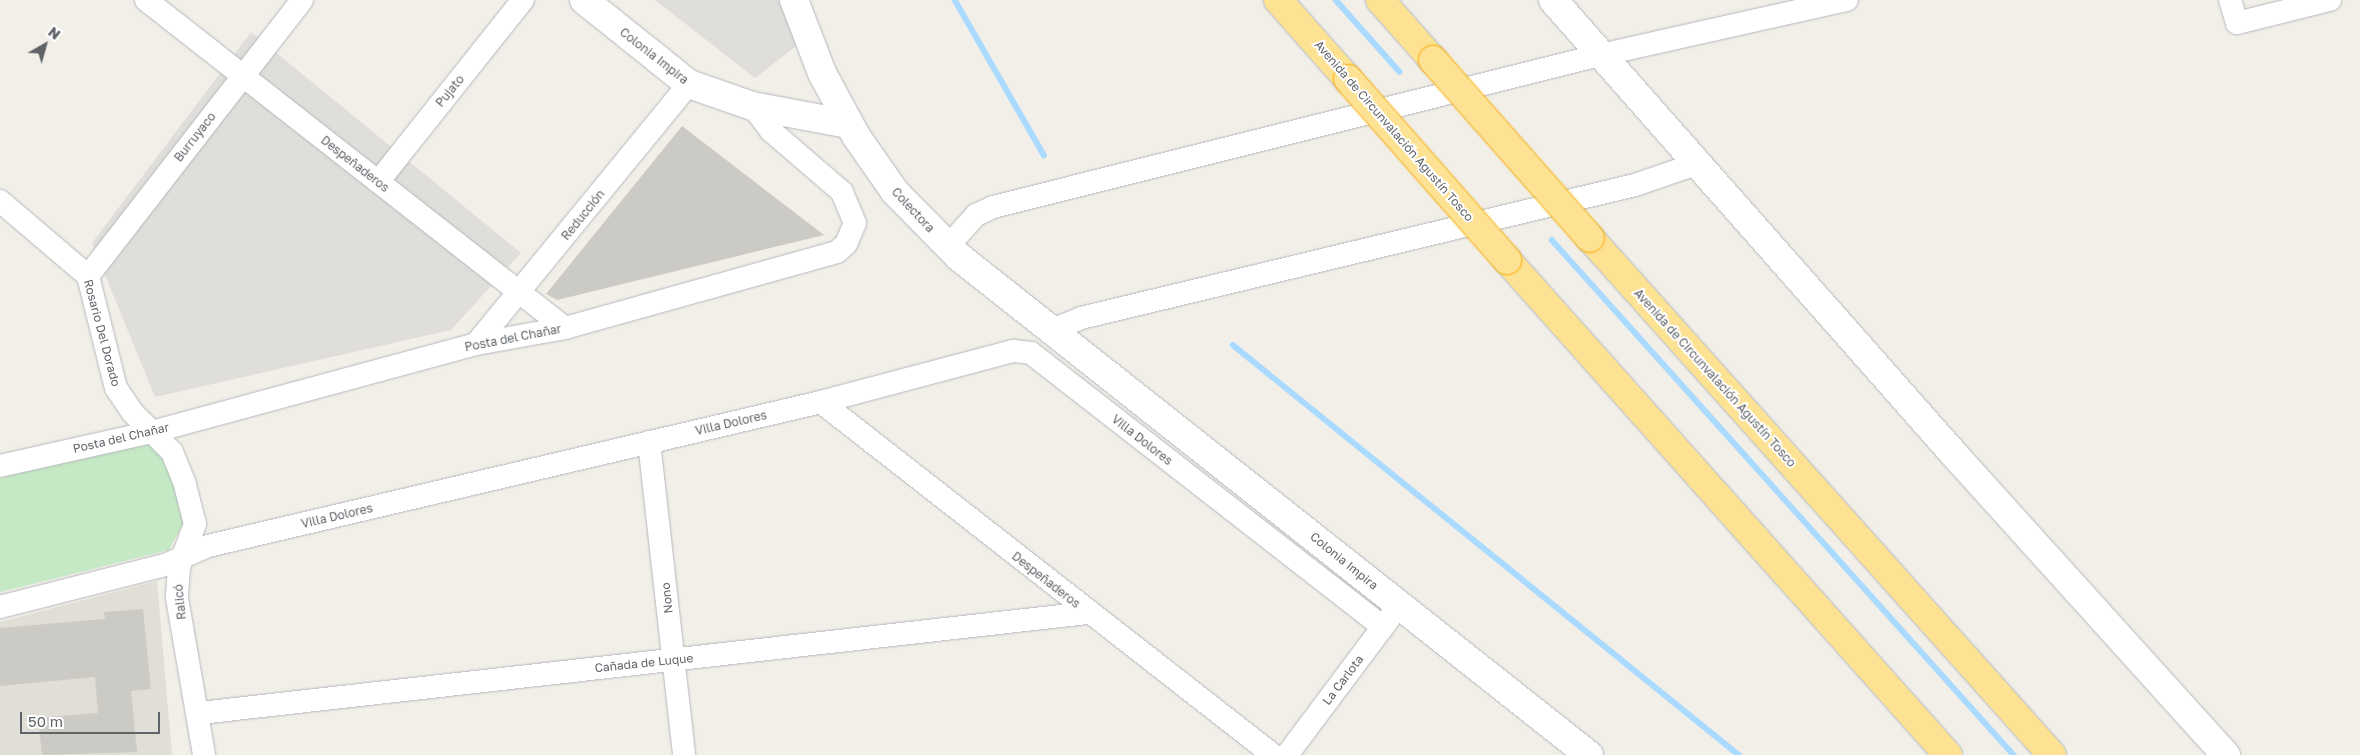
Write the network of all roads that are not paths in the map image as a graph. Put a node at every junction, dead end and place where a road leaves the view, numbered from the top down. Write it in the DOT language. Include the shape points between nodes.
graph roads {
  1 [pos="146,0"];
  2 [pos="302,0"];
  3 [pos="523,0"];
  4 [pos="584,0"];
  5 [pos="794,0"];
  6 [pos="1278,0"];
  7 [pos="1380,0"];
  8 [pos="1553,0"];
  9 [pos="1847,0"];
  10 [pos="2230,0"];
  11 [pos="2330,0"];
  12 [pos="1600,55"];
  13 [pos="242,76"];
  14 [pos="689,84"];
  15 [pos="752,106"];
  16 [pos="848,124"];
  17 [pos="1696,164"];
  18 [pos="378,182"];
  19 [pos="0,201"];
  20 [pos="948,246"];
  21 [pos="88,276"];
  22 [pos="520,293"];
  23 [pos="565,328"];
  24 [pos="1052,330"];
  25 [pos="476,344"];
  26 [pos="1100,366"];
  27 [pos="821,402"];
  28 [pos="152,432"];
  29 [pos="649,442"];
  30 [pos="0,466"];
  31 [pos="184,556"];
  32 [pos="1399,605"];
  33 [pos="0,607"];
  34 [pos="1088,614"];
  35 [pos="1382,627"];
  36 [pos="674,660"];
  37 [pos="200,713"];
  38 [pos="204,755"];
  39 [pos="684,755"];
  40 [pos="1273,755"];
  41 [pos="1286,755"];
  42 [pos="1589,755"];
  43 [pos="1948,755"];
  44 [pos="2052,755"];
  45 [pos="2226,755"];
  1 -- 13 [label="street, Despeñaderos"];
  2 -- 13 [label="street, Burruyaco"];
  3 -- 18 [label="street, Pujato"];
  4 -- 14 [label="street, Colonia Impira"];
  5 -- 16 [label="street, Colectora" via="822,73"];
  6 -- 43 [label="highway, Avenida de Circunvalación Agustín Tosco, bridge"];
  7 -- 44 [label="highway, Avenida de Circunvalación Agustín Tosco, bridge"];
  8 -- 12 [label="street"];
  9 -- 12 [label="street"];
  10 -- 11 [label="street" via="2237,23"];
  12 -- 17 [label="street"];
  12 -- 20 [label="street" via="993,207 976,215"];
  13 -- 18 [label="street, Despeñaderos"];
  13 -- 21 [label="street, Burruyaco"];
  14 -- 15 [label="street, Colonia Impira"];
  14 -- 22 [label="street, Reducción"];
  15 -- 16 [label="street, Colonia Impira"];
  15 -- 23 [label="street, Posta del Chañar" via="771,131 842,192 855,222 846,244 837,252"];
  16 -- 20 [label="street, Colectora" via="895,192"];
  17 -- 24 [label="street" via="1635,185 1081,318"];
  17 -- 45 [label="street"];
  18 -- 22 [label="street, Despeñaderos"];
  19 -- 21 [label="street, Rosario Del Dorado"];
  20 -- 24 [label="street, Colectora"];
  21 -- 28 [label="street, Rosario Del Dorado" via="116,388 132,413"];
  22 -- 23 [label="street, Despeñaderos"];
  22 -- 25 [label="street, Reducción"];
  23 -- 25 [label="street, Posta del Chañar"];
  24 -- 26 [label="street, Colectora"];
  25 -- 28 [label="street, Posta del Chañar"];
  26 -- 32 [label="street, Colonia Impira"];
  27 -- 29 [label="street, Villa Dolores"];
  27 -- 34 [label="street, Despeñaderos"];
  27 -- 35 [label="street, Villa Dolores" via="1013,351 1031,353"];
  28 -- 30 [label="street, Posta del Chañar"];
  28 -- 31 [label="street, Ralicó" via="172,452 194,513 193,539"];
  29 -- 31 [label="street, Villa Dolores" via="221,543"];
  29 -- 36 [label="street, Nono"];
  31 -- 33 [label="street, Villa Dolores" via="164,565"];
  31 -- 37 [label="street, Ralicó" via="177,598"];
  32 -- 35 [label="street, La Carlota"];
  32 -- 42 [label="street, Colonia Impira"];
  34 -- 36 [label="street, Cañada de Luque"];
  34 -- 40 [label="street, Despeñaderos"];
  35 -- 41 [label="street, La Carlota"];
  36 -- 37 [label="street, Cañada de Luque"];
  36 -- 39 [label="street, Nono"];
  37 -- 38 [label="street, Ralicó"];
}
